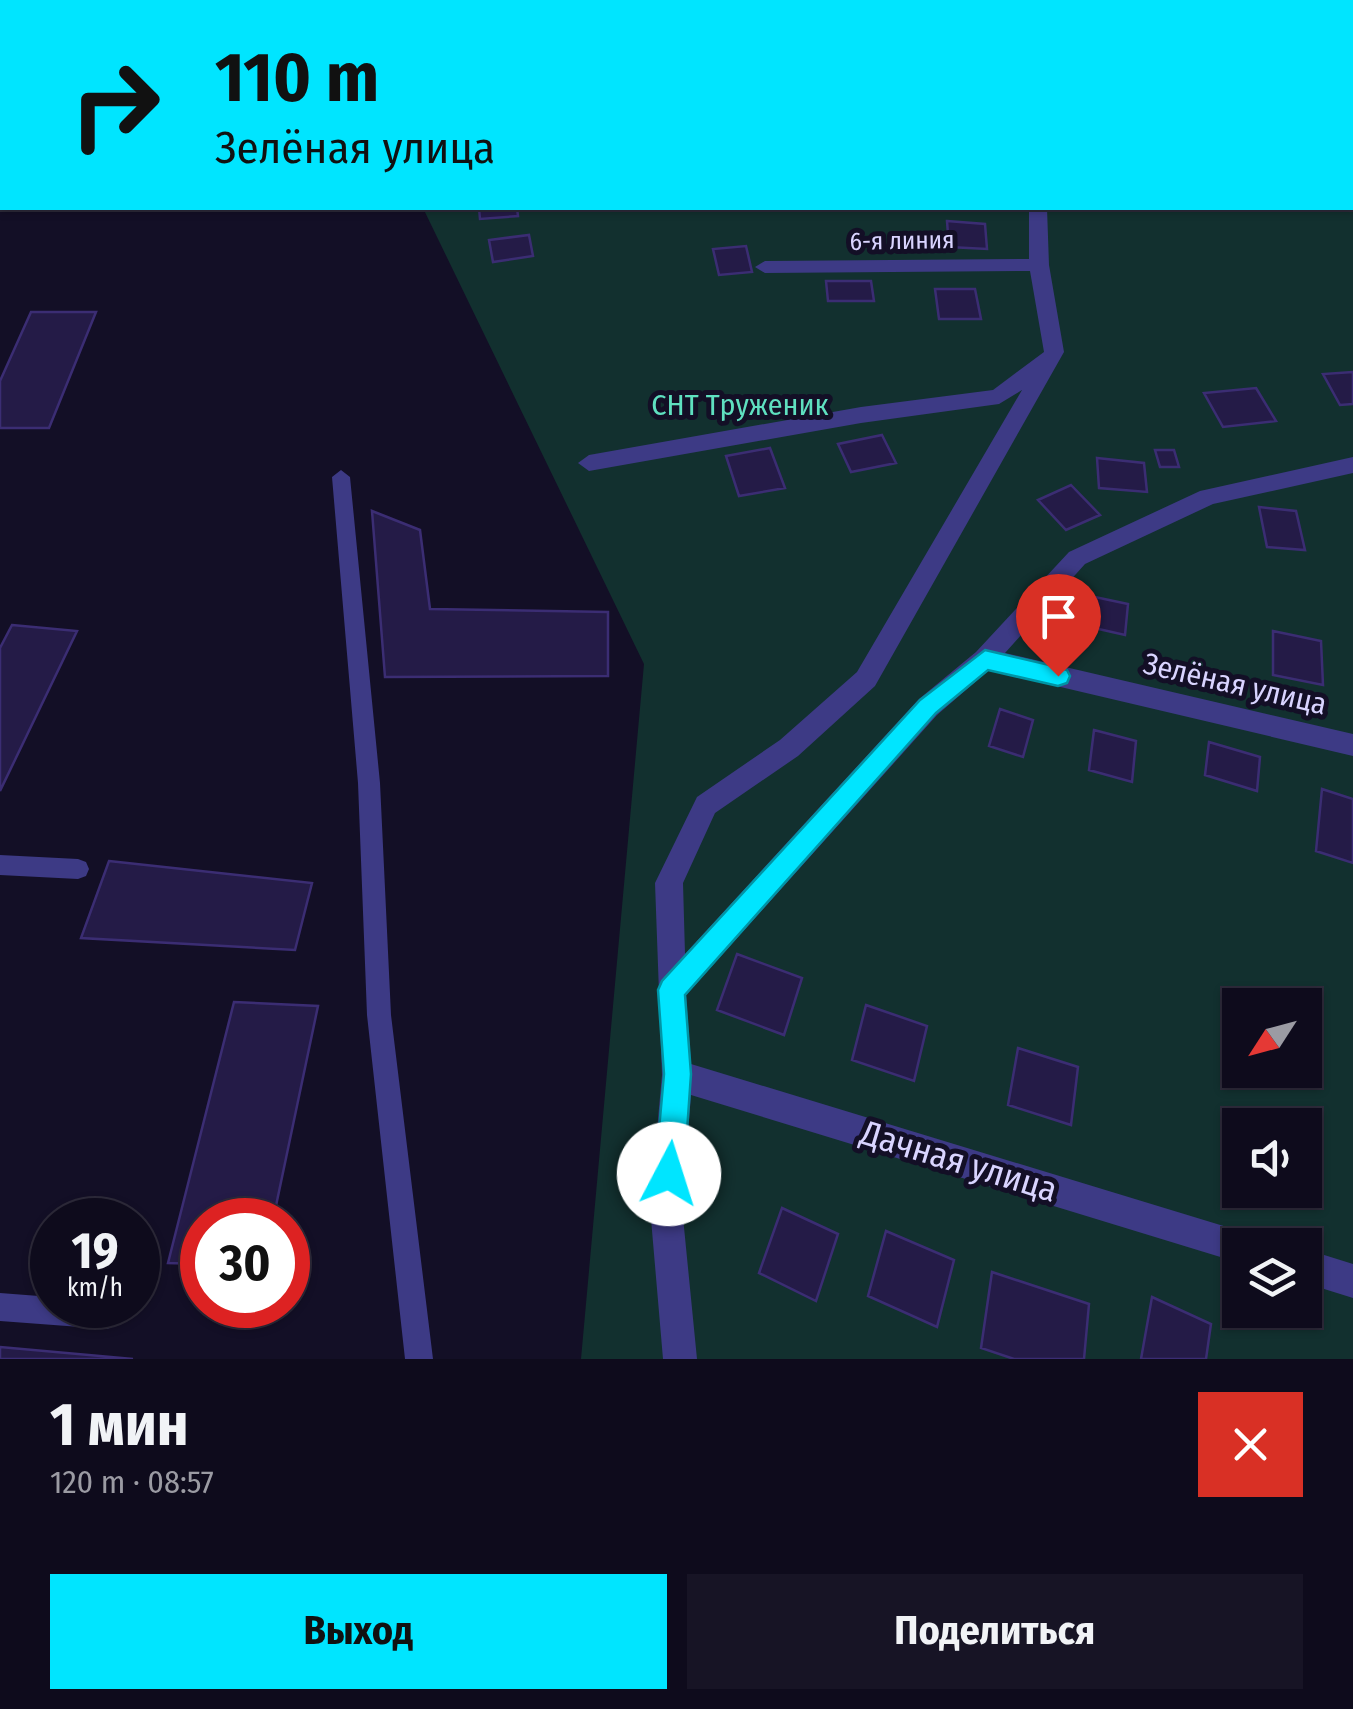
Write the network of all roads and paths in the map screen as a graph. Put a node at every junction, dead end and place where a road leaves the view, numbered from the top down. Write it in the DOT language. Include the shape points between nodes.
graph roads {
  1 [pos="1038,210"];
  2 [pos="1040,265"];
  3 [pos="765,267"];
  4 [pos="1054,352"];
  5 [pos="588,464"];
  6 [pos="1353,465"];
  7 [pos="341,476"];
  8 [pos="985,660"];
  9 [pos="1353,745"];
  10 [pos="0,865"];
  11 [pos="78,869"];
  12 [pos="671,990"];
  13 [pos="678,1074"];
  14 [pos="1222,1240"];
  15 [pos="1322,1271"];
  16 [pos="1353,1281"];
  17 [pos="0,1307"];
  18 [pos="30,1309"];
  19 [pos="419,1359"];
  20 [pos="680,1359"];
  1 -- 2 [label="street"];
  2 -- 3 [label="street, 6-я линия"];
  2 -- 4 [label="street"];
  4 -- 5 [label="street" via="999,397"];
  4 -- 12 [label="street" via="866,678 789,748 706,806 669,883"];
  6 -- 8 [label="street" via="1208,497 1077,558"];
  7 -- 19 [label="lane" via="370,783 378,1014"];
  8 -- 9 [label="street, Зелёная улица"];
  8 -- 12 [label="street" via="928,706"];
  10 -- 11 [label="lane"];
  12 -- 13 [label="street"];
  13 -- 14 [label="street, Дачная улица"];
  13 -- 20 [label="street" via="666,1207"];
  15 -- 16 [label="street"];
  17 -- 18 [label="lane"];
}
